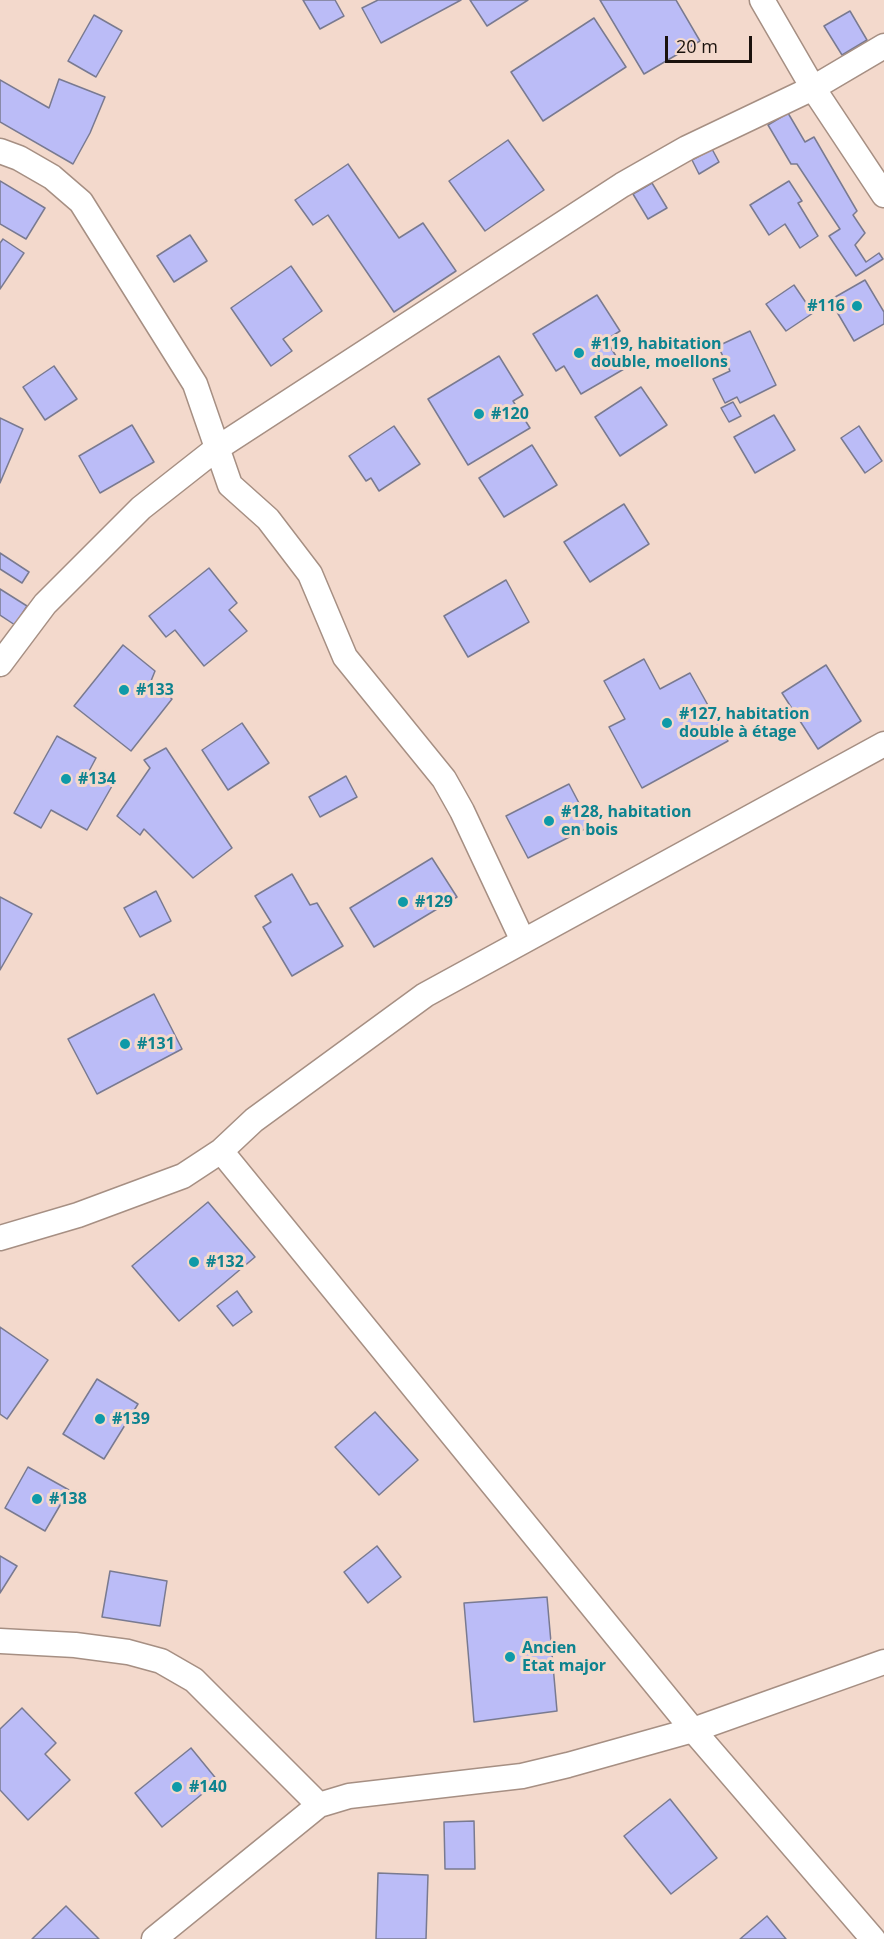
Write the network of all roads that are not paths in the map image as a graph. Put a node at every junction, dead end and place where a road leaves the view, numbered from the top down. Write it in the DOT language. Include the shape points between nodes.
graph roads {
  1 [pos="762,0"];
  2 [pos="884,46"];
  3 [pos="813,88"];
  4 [pos="0,151"];
  5 [pos="884,195"];
  6 [pos="216,448"];
  7 [pos="0,664"];
  8 [pos="884,744"];
  9 [pos="523,941"];
  10 [pos="221,1151"];
  11 [pos="0,1238"];
  12 [pos="0,1641"];
  13 [pos="884,1662"];
  14 [pos="693,1730"];
  15 [pos="319,1805"];
  16 [pos="154,1939"];
  17 [pos="873,1939"];
  1 -- 3 [label="street"];
  2 -- 3 [label="street"];
  3 -- 5 [label="street"];
  3 -- 6 [label="street" via="687,148 622,185"];
  4 -- 6 [label="street" via="52,177 81,202 195,384"];
  6 -- 7 [label="street" via="141,508 45,604"];
  6 -- 9 [label="street" via="230,484 268,519 310,574 345,657 444,779"];
  8 -- 9 [label="street"];
  9 -- 10 [label="street" via="424,995 254,1120"];
  10 -- 11 [label="street" via="183,1176 152,1189"];
  10 -- 14 [label="street"];
  12 -- 15 [label="street" via="75,1645 161,1661 194,1680"];
  13 -- 14 [label="street"];
  14 -- 15 [label="street" via="522,1776 349,1796"];
  14 -- 17 [label="street"];
  15 -- 16 [label="street"];
}
